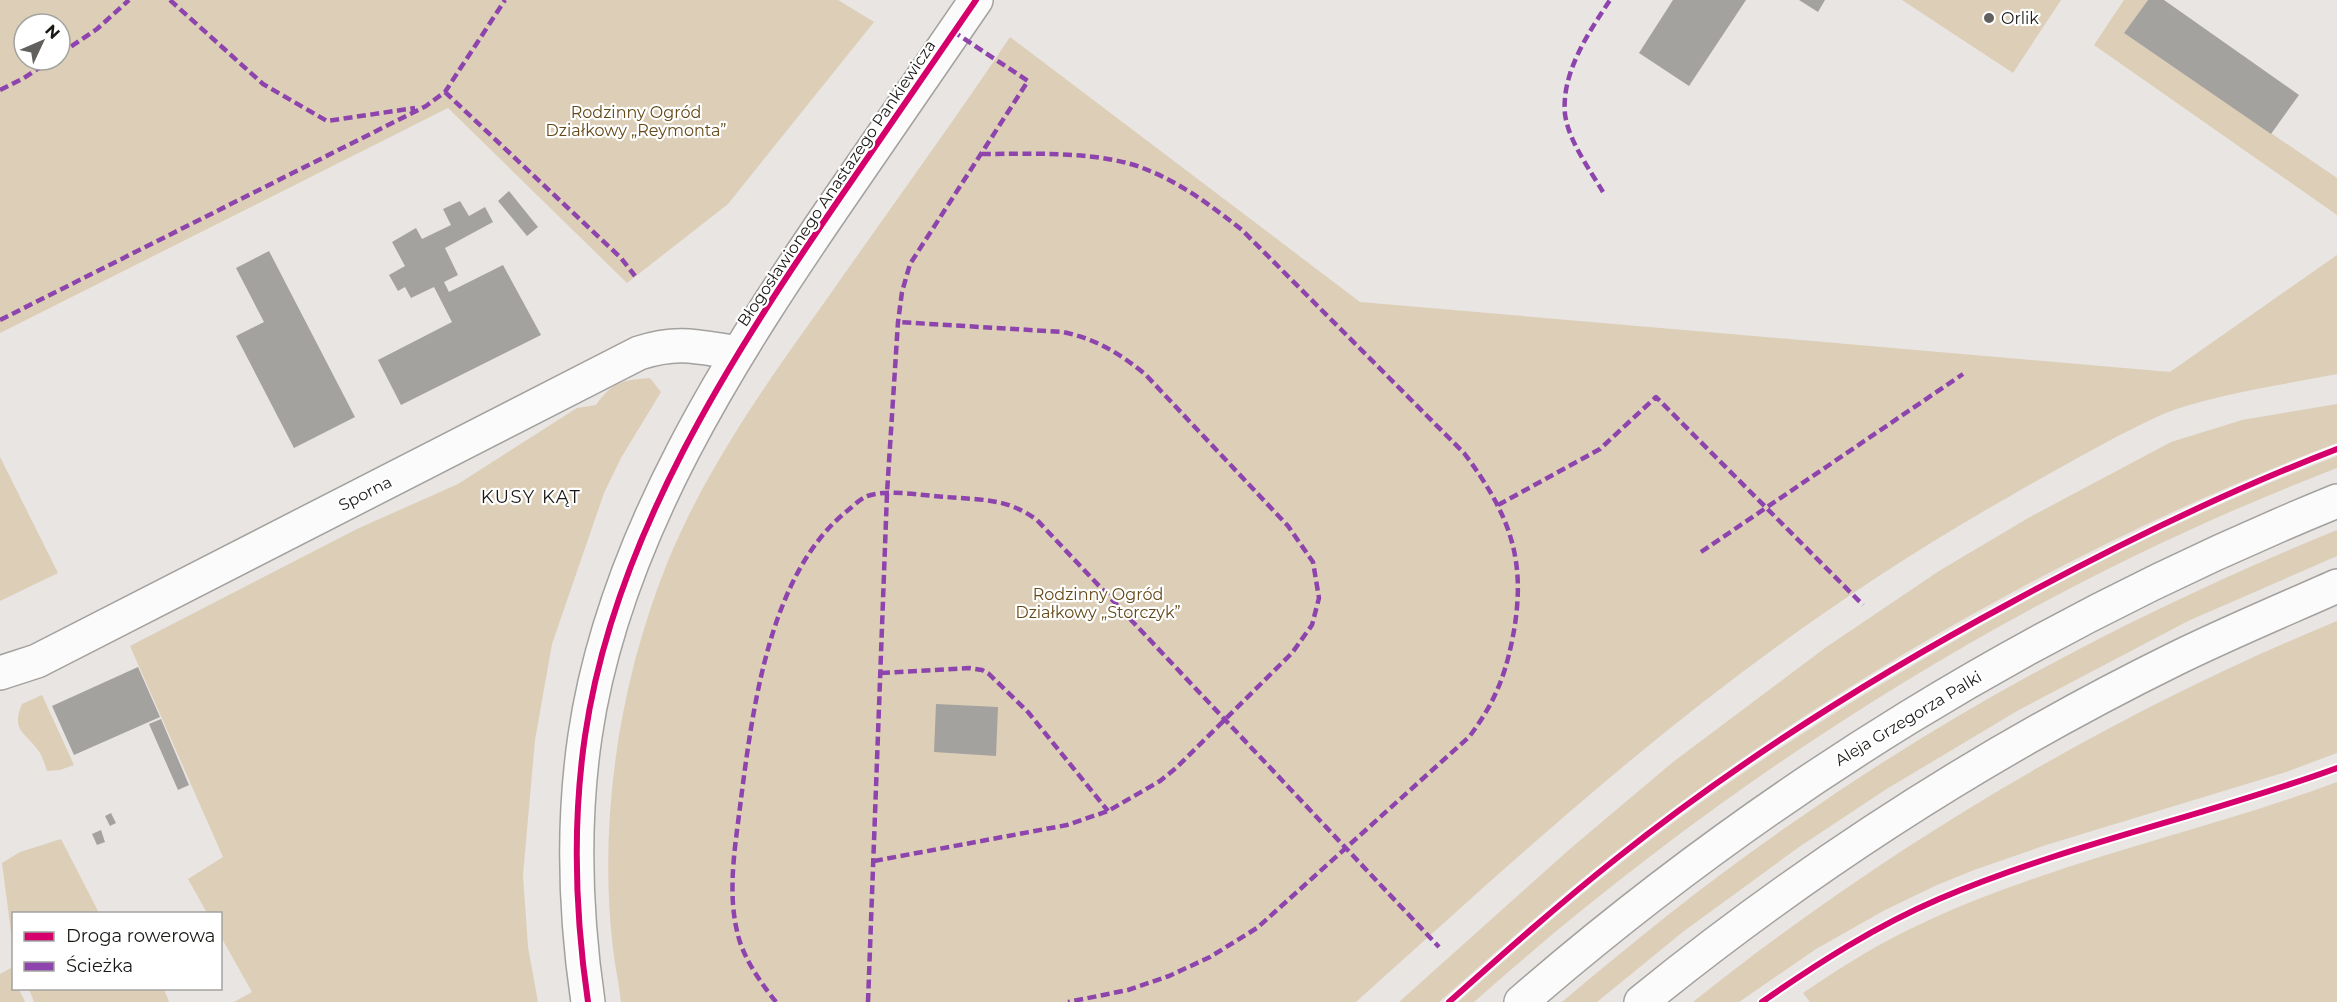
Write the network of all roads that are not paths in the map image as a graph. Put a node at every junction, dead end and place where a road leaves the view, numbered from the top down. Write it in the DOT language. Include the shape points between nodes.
graph roads {
  1 [pos="976,0"];
  2 [pos="738,353"];
  3 [pos="2337,501"];
  4 [pos="2337,586"];
  5 [pos="0,673"];
  6 [pos="588,1002"];
  7 [pos="1521,1002"];
  8 [pos="1641,1002"];
  1 -- 2 [label="street, Błogosławionego Anastazego Pankiewicza" via="807,245"];
  2 -- 5 [label="street, Sporna" via="681,344 639,353 37,662"];
  2 -- 6 [label="street, Błogosławionego Anastazego Pankiewicza" via="697,426 643,538 621,595 595,686 585,735 576,837 576,890"];
  3 -- 7 [label="street, Aleja Grzegorza Palki" via="2172,573 1993,667 1899,722 1713,847"];
  4 -- 8 [label="street" via="2176,658 1974,768 1798,882"];
}
